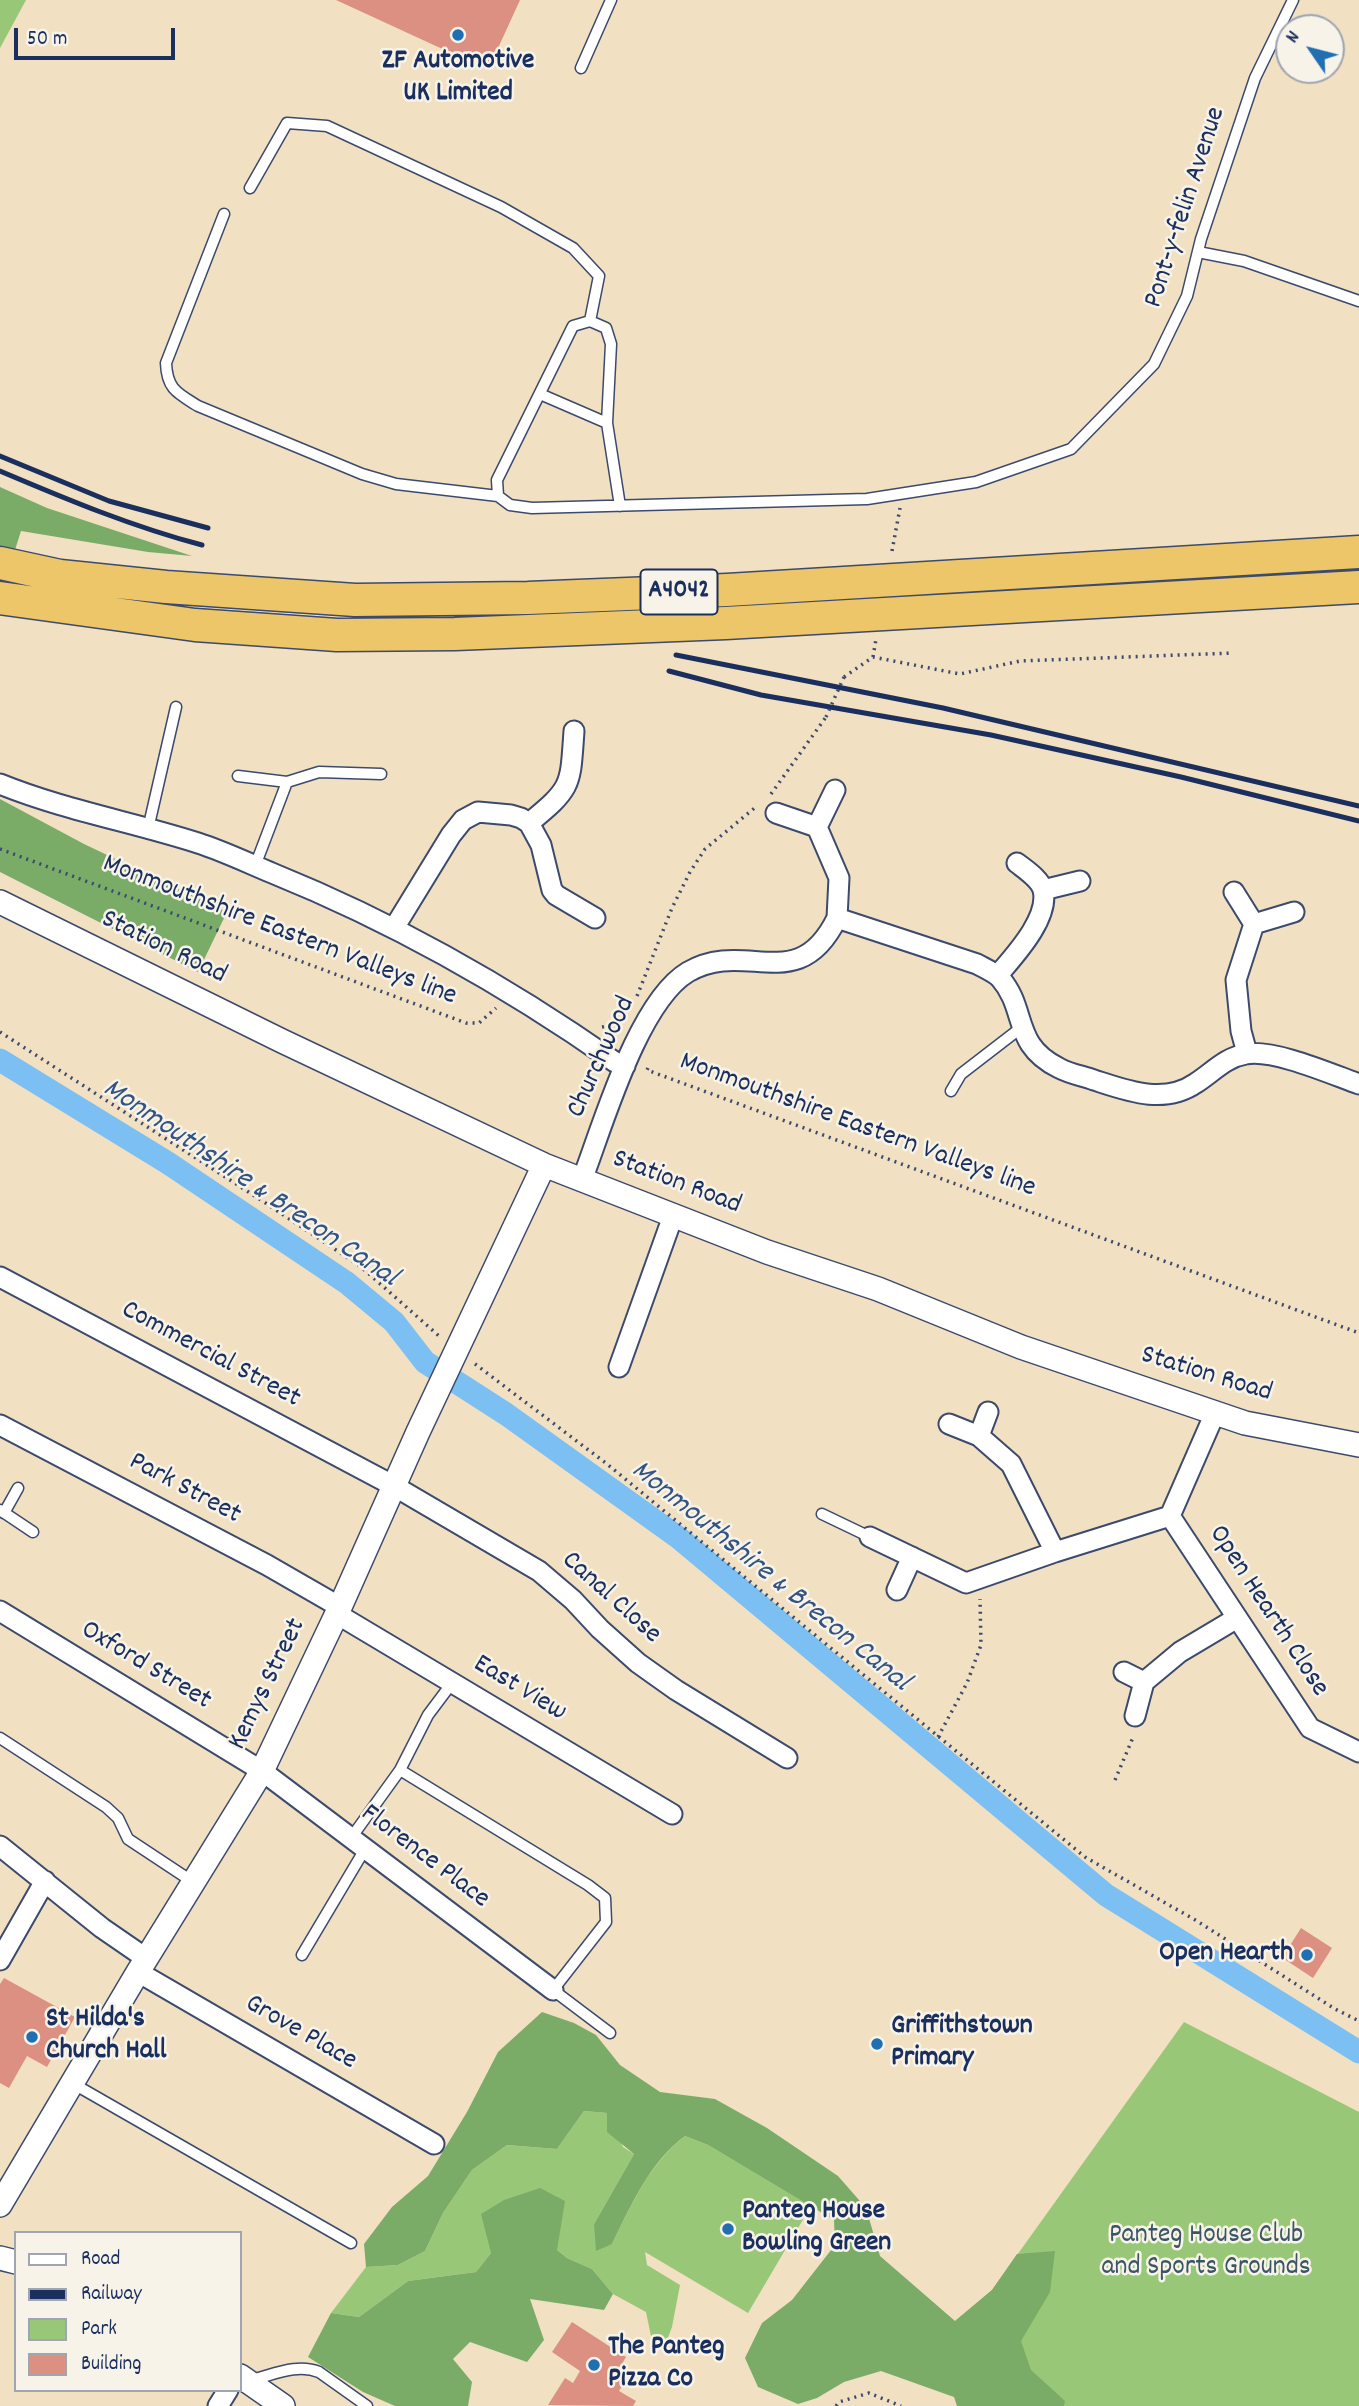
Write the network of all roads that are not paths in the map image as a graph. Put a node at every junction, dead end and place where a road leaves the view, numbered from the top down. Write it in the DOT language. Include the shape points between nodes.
graph roads {
  1 [pos="611,0"];
  2 [pos="1293,0"];
  3 [pos="581,68"];
  4 [pos="250,188"];
  5 [pos="224,214"];
  6 [pos="1198,252"];
  7 [pos="1359,301"];
  8 [pos="590,321"];
  9 [pos="540,394"];
  10 [pos="607,423"];
  11 [pos="498,496"];
  12 [pos="620,506"];
  13 [pos="1359,552"];
  14 [pos="0,564"];
  15 [pos="1359,587"];
  16 [pos="0,598"];
  17 [pos="176,707"];
  18 [pos="574,731"];
  19 [pos="381,774"];
  20 [pos="238,776"];
  21 [pos="287,782"];
  22 [pos="0,784"];
  23 [pos="835,790"];
  24 [pos="767,806"];
  25 [pos="529,823"];
  26 [pos="817,827"];
  27 [pos="148,829"];
  28 [pos="1017,863"];
  29 [pos="255,866"];
  30 [pos="1080,881"];
  31 [pos="1043,890"];
  32 [pos="1234,892"];
  33 [pos="0,902"];
  34 [pos="1294,912"];
  35 [pos="837,918"];
  36 [pos="595,919"];
  37 [pos="1254,924"];
  38 [pos="394,928"];
  39 [pos="998,975"];
  40 [pos="1022,1027"];
  41 [pos="1247,1053"];
  42 [pos="625,1066"];
  43 [pos="1359,1084"];
  44 [pos="951,1091"];
  45 [pos="544,1165"];
  46 [pos="582,1180"];
  47 [pos="673,1216"];
  48 [pos="0,1277"];
  49 [pos="619,1367"];
  50 [pos="988,1412"];
  51 [pos="1215,1413"];
  52 [pos="949,1424"];
  53 [pos="0,1425"];
  54 [pos="979,1436"];
  55 [pos="1359,1445"];
  56 [pos="394,1486"];
  57 [pos="18,1488"];
  58 [pos="2,1512"];
  59 [pos="822,1514"];
  60 [pos="1170,1516"];
  61 [pos="33,1532"];
  62 [pos="870,1537"];
  63 [pos="1055,1552"];
  64 [pos="912,1557"];
  65 [pos="897,1590"];
  66 [pos="0,1611"];
  67 [pos="339,1611"];
  68 [pos="1237,1618"];
  69 [pos="1124,1672"];
  70 [pos="1144,1682"];
  71 [pos="452,1683"];
  72 [pos="1135,1716"];
  73 [pos="0,1738"];
  74 [pos="1359,1752"];
  75 [pos="787,1758"];
  76 [pos="400,1770"];
  77 [pos="262,1771"];
  78 [pos="672,1814"];
  79 [pos="358,1843"];
  80 [pos="0,1846"];
  81 [pos="45,1881"];
  82 [pos="194,1882"];
  83 [pos="302,1955"];
  84 [pos="0,1960"];
  85 [pos="143,1966"];
  86 [pos="553,1990"];
  87 [pos="610,2033"];
  88 [pos="72,2082"];
  89 [pos="434,2144"];
  90 [pos="0,2206"];
  91 [pos="351,2243"];
  92 [pos="242,2382"];
  93 [pos="242,2385"];
  94 [pos="230,2392"];
  95 [pos="218,2406"];
  96 [pos="283,2406"];
  97 [pos="367,2406"];
  1 -- 3 [label="lane"];
  2 -- 6 [label="lane, Pont-y-felin Avenue" via="1255,78"];
  4 -- 8 [label="lane" via="287,123 327,126 502,208 573,248 599,276"];
  5 -- 11 [label="lane, Pont-y-felin Avenue" via="166,363 167,379 176,392 198,407 362,474 396,484"];
  6 -- 7 [label="lane" via="1244,261"];
  6 -- 12 [label="lane, Pont-y-felin Avenue" via="1187,296 1154,364 1071,449 976,482 867,499"];
  8 -- 9 [label="lane" via="573,327"];
  8 -- 10 [label="lane" via="606,328 611,344"];
  9 -- 10 [label="lane"];
  9 -- 11 [label="lane" via="498,480"];
  10 -- 12 [label="lane"];
  11 -- 12 [label="lane, Pont-y-felin Avenue" via="510,506 532,508"];
  13 -- 14 [label="highway, A4042" via="727,590 368,600 153,586"];
  15 -- 16 [label="highway, A4042" via="455,635 337,635 208,626"];
  17 -- 27 [label="lane"];
  18 -- 25 [label="street" via="568,785"];
  19 -- 21 [label="lane" via="319,772"];
  20 -- 21 [label="lane"];
  21 -- 29 [label="lane"];
  22 -- 27 [label="street"];
  23 -- 26 [label="street"];
  24 -- 26 [label="street"];
  25 -- 36 [label="street" via="541,845 552,890"];
  25 -- 38 [label="street" via="492,812 478,812 463,820"];
  26 -- 35 [label="street" via="839,878"];
  27 -- 29 [label="street" via="200,843"];
  28 -- 31 [label="street"];
  29 -- 38 [label="street"];
  30 -- 31 [label="street"];
  31 -- 39 [label="street" via="1041,917"];
  32 -- 37 [label="street"];
  33 -- 45 [label="street, Station Road"];
  34 -- 37 [label="street"];
  35 -- 39 [label="street"];
  35 -- 42 [label="street, Churchwood" via="828,937 808,955 769,963 710,962 686,973 640,1014"];
  37 -- 41 [label="street" via="1236,980"];
  38 -- 42 [label="street" via="557,1021"];
  39 -- 40 [label="street" via="1011,993"];
  40 -- 41 [label="street" via="1040,1056 1060,1069 1133,1093 1158,1096 1182,1091 1224,1061"];
  40 -- 44 [label="lane" via="961,1074"];
  41 -- 43 [label="street" via="1273,1055"];
  42 -- 46 [label="street, Churchwood"];
  45 -- 46 [label="street, Station Road"];
  45 -- 56 [label="street, Kemys Street"];
  46 -- 47 [label="street, Station Road"];
  47 -- 49 [label="street"];
  47 -- 51 [label="street, Station Road" via="878,1289 1021,1347"];
  48 -- 56 [label="street, Commercial Street"];
  50 -- 54 [label="street"];
  51 -- 55 [label="street, Station Road"];
  51 -- 60 [label="street, Open Hearth Close"];
  52 -- 54 [label="street"];
  53 -- 67 [label="street, Park Street" via="267,1565"];
  54 -- 63 [label="street" via="1011,1464"];
  56 -- 67 [label="street, Kemys Street"];
  56 -- 75 [label="street, Canal Close" via="539,1572 638,1663"];
  57 -- 58 [label="lane"];
  58 -- 61 [label="lane"];
  59 -- 62 [label="lane"];
  60 -- 63 [label="street, Open Hearth Close"];
  60 -- 68 [label="street, Open Hearth Close"];
  62 -- 64 [label="street"];
  63 -- 64 [label="street, Open Hearth Close" via="966,1583"];
  64 -- 65 [label="street"];
  66 -- 77 [label="street, Oxford Street"];
  67 -- 71 [label="street, East View"];
  67 -- 77 [label="street, Kemys Street"];
  68 -- 70 [label="street" via="1180,1651"];
  68 -- 74 [label="street, Open Hearth Close" via="1310,1728"];
  69 -- 70 [label="street"];
  70 -- 72 [label="street"];
  71 -- 76 [label="lane" via="428,1715"];
  71 -- 78 [label="street, East View"];
  73 -- 82 [label="lane" via="106,1807 118,1818 128,1839"];
  76 -- 79 [label="lane"];
  76 -- 86 [label="lane" via="606,1898 606,1922"];
  77 -- 79 [label="street, Florence Place"];
  77 -- 82 [label="street, Kemys Street"];
  79 -- 83 [label="lane"];
  79 -- 86 [label="street, Florence Place"];
  80 -- 81 [label="street, Grove Place"];
  81 -- 84 [label="street"];
  81 -- 85 [label="street, Grove Place"];
  82 -- 85 [label="street, Kemys Street"];
  85 -- 88 [label="street, Kemys Street"];
  85 -- 89 [label="street, Grove Place"];
  86 -- 87 [label="lane"];
  88 -- 90 [label="street, Kemys Street"];
  88 -- 91 [label="lane"];
  92 -- 97 [label="lane" via="311,2369"];
  93 -- 96 [label="street"];
  94 -- 95 [label="street"];
}
